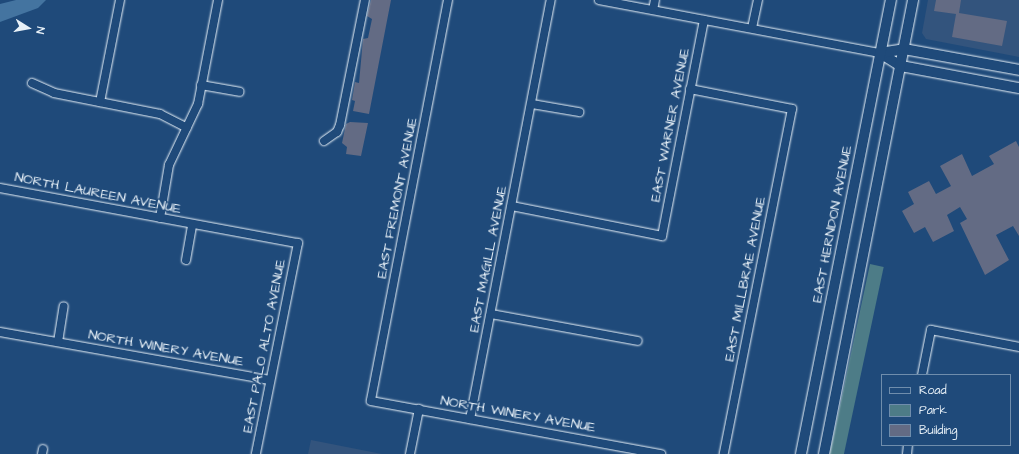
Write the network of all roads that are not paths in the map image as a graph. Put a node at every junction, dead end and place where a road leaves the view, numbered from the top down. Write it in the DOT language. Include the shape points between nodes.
graph roads {
  1 [pos="120,0"];
  2 [pos="218,0"];
  3 [pos="365,0"];
  4 [pos="448,0"];
  5 [pos="551,0"];
  6 [pos="599,0"];
  7 [pos="654,0"];
  8 [pos="758,0"];
  9 [pos="890,0"];
  10 [pos="913,0"];
  11 [pos="652,10"];
  12 [pos="704,20"];
  13 [pos="752,28"];
  14 [pos="904,49"];
  15 [pos="880,53"];
  16 [pos="901,66"];
  17 [pos="1019,70"];
  18 [pos="32,83"];
  19 [pos="201,85"];
  20 [pos="1019,88"];
  21 [pos="690,89"];
  22 [pos="239,92"];
  23 [pos="100,102"];
  24 [pos="532,104"];
  25 [pos="579,112"];
  26 [pos="187,128"];
  27 [pos="324,141"];
  28 [pos="0,188"];
  29 [pos="512,206"];
  30 [pos="160,218"];
  31 [pos="192,225"];
  32 [pos="298,243"];
  33 [pos="186,260"];
  34 [pos="64,306"];
  35 [pos="491,314"];
  36 [pos="0,332"];
  37 [pos="638,341"];
  38 [pos="58,342"];
  39 [pos="1019,347"];
  40 [pos="922,374"];
  41 [pos="270,380"];
  42 [pos="371,401"];
  43 [pos="419,409"];
  44 [pos="470,418"];
  45 [pos="256,454"];
  46 [pos="410,454"];
  47 [pos="661,454"];
  48 [pos="724,454"];
  49 [pos="801,454"];
  50 [pos="824,454"];
  1 -- 23 [label="street"];
  2 -- 19 [label="street"];
  3 -- 27 [label="street" via="340,125 337,132"];
  4 -- 42 [label="street, EAST FREMONT AVENUE"];
  5 -- 24 [label="street, EAST MAGILL AVENUE"];
  6 -- 11 [label="street"];
  7 -- 11 [label="street"];
  8 -- 13 [label="street"];
  9 -- 15 [label="main road, EAST HERNDON AVENUE"];
  10 -- 14 [label="main road"];
  11 -- 12 [label="street"];
  12 -- 13 [label="street"];
  12 -- 21 [label="street, EAST WARNER AVENUE"];
  13 -- 15 [label="street"];
  14 -- 15 [label="main road"];
  14 -- 16 [label="main road"];
  14 -- 17 [label="main road"];
  15 -- 16 [label="main road"];
  15 -- 49 [label="main road, EAST HERNDON AVENUE"];
  16 -- 20 [label="main road"];
  16 -- 50 [label="main road"];
  18 -- 23 [label="street" via="54,93"];
  19 -- 22 [label="street"];
  19 -- 26 [label="street" via="195,111"];
  21 -- 29 [label="street, EAST WARNER AVENUE" via="662,236"];
  21 -- 48 [label="street, EAST MILLBRAE AVENUE" via="792,109"];
  23 -- 26 [label="street" via="160,114"];
  24 -- 25 [label="street"];
  24 -- 29 [label="street, EAST MAGILL AVENUE"];
  26 -- 30 [label="street" via="169,165"];
  28 -- 30 [label="street, NORTH LAUREEN AVENUE"];
  29 -- 35 [label="street, EAST MAGILL AVENUE"];
  30 -- 31 [label="street, NORTH LAUREEN AVENUE"];
  31 -- 32 [label="street, NORTH LAUREEN AVENUE"];
  31 -- 33 [label="street, NORTH LAUREEN AVENUE"];
  32 -- 41 [label="street, EAST PALO ALTO AVENUE"];
  34 -- 38 [label="street"];
  35 -- 37 [label="street"];
  35 -- 44 [label="street, EAST MAGILL AVENUE"];
  36 -- 38 [label="street, NORTH WINERY AVENUE"];
  38 -- 41 [label="street, NORTH WINERY AVENUE"];
  39 -- 40 [label="street" via="931,330"];
  41 -- 45 [label="street, EAST PALO ALTO AVENUE"];
  42 -- 43 [label="street, NORTH WINERY AVENUE"];
  43 -- 44 [label="street, NORTH WINERY AVENUE"];
  43 -- 46 [label="street"];
  44 -- 47 [label="street, NORTH WINERY AVENUE"];
}
